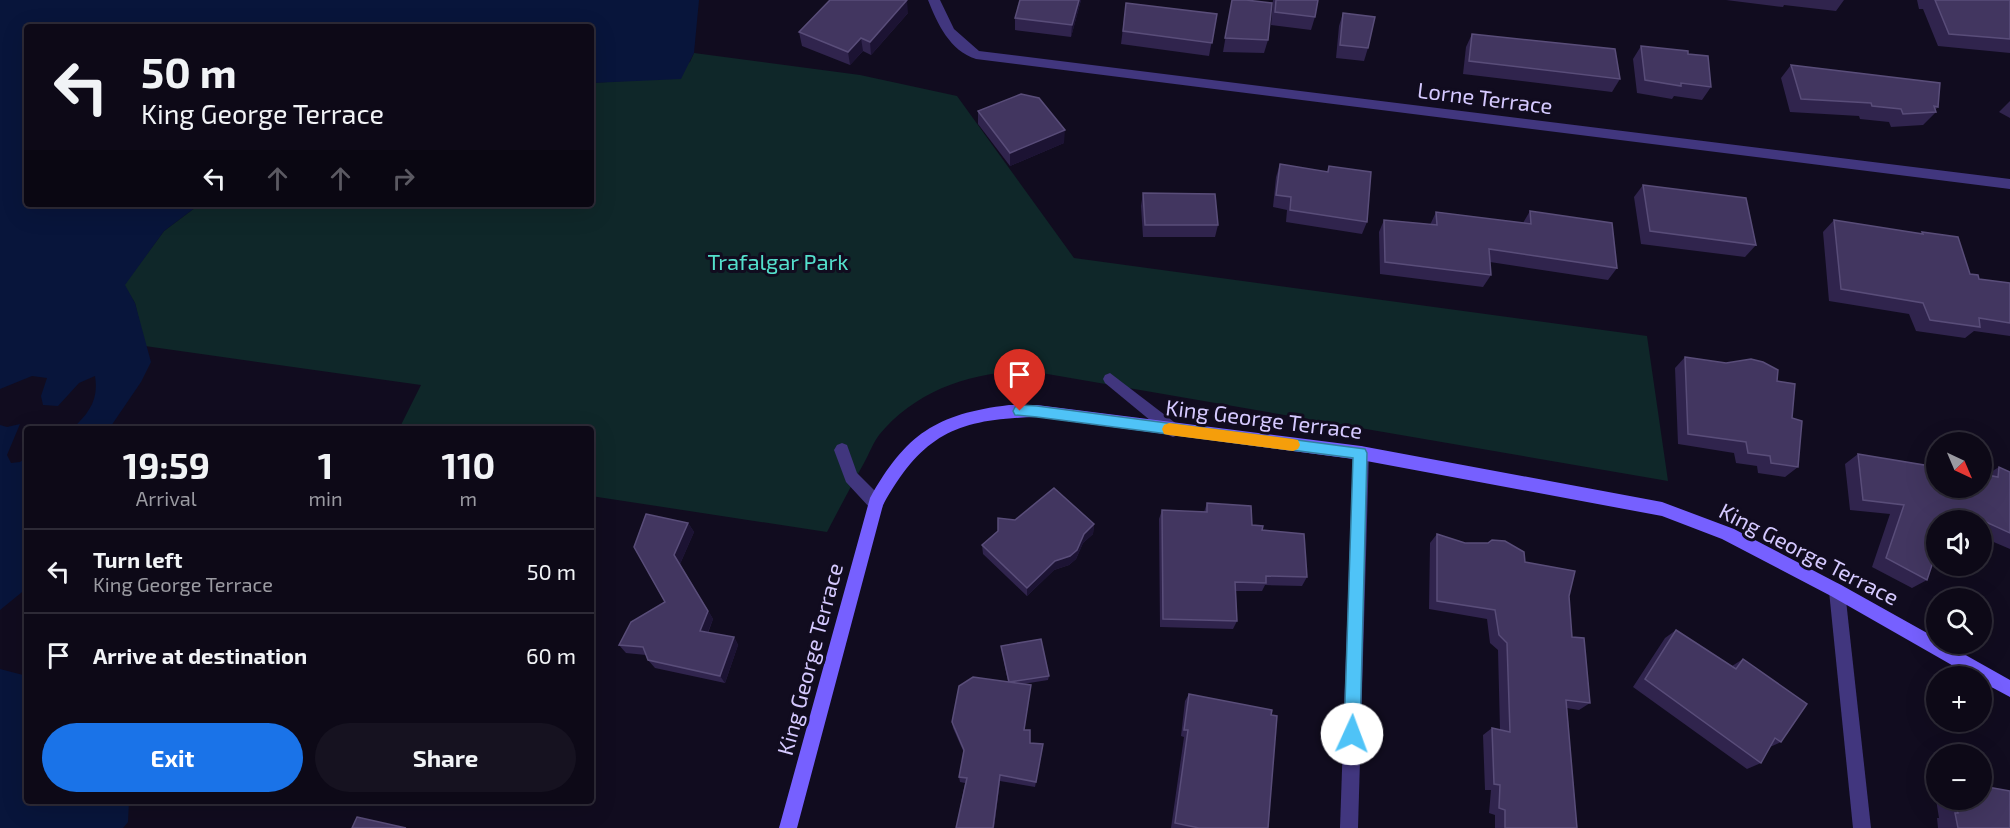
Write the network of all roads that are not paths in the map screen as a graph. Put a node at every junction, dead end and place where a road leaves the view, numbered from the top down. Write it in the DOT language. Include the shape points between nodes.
graph roads {
  1 [pos="934,0"];
  2 [pos="2010,183"];
  3 [pos="1110,379"];
  4 [pos="1173,430"];
  5 [pos="842,450"];
  6 [pos="1360,453"];
  7 [pos="876,503"];
  8 [pos="1837,591"];
  9 [pos="2010,689"];
  10 [pos="788,828"];
  11 [pos="1349,828"];
  12 [pos="1862,828"];
  1 -- 2 [label="street, Lorne Terrace" via="945,27 958,44 976,55"];
  3 -- 4 [label="street"];
  4 -- 6 [label="main road, King George Terrace"];
  4 -- 7 [label="main road, King George Terrace" via="1037,411 975,416 929,435 908,452 890,475"];
  5 -- 7 [label="street" via="851,477"];
  6 -- 8 [label="main road, King George Terrace" via="1662,509 1728,534"];
  6 -- 11 [label="street"];
  7 -- 10 [label="main road, King George Terrace"];
  8 -- 9 [label="main road, King George Terrace"];
  8 -- 12 [label="street"];
}
